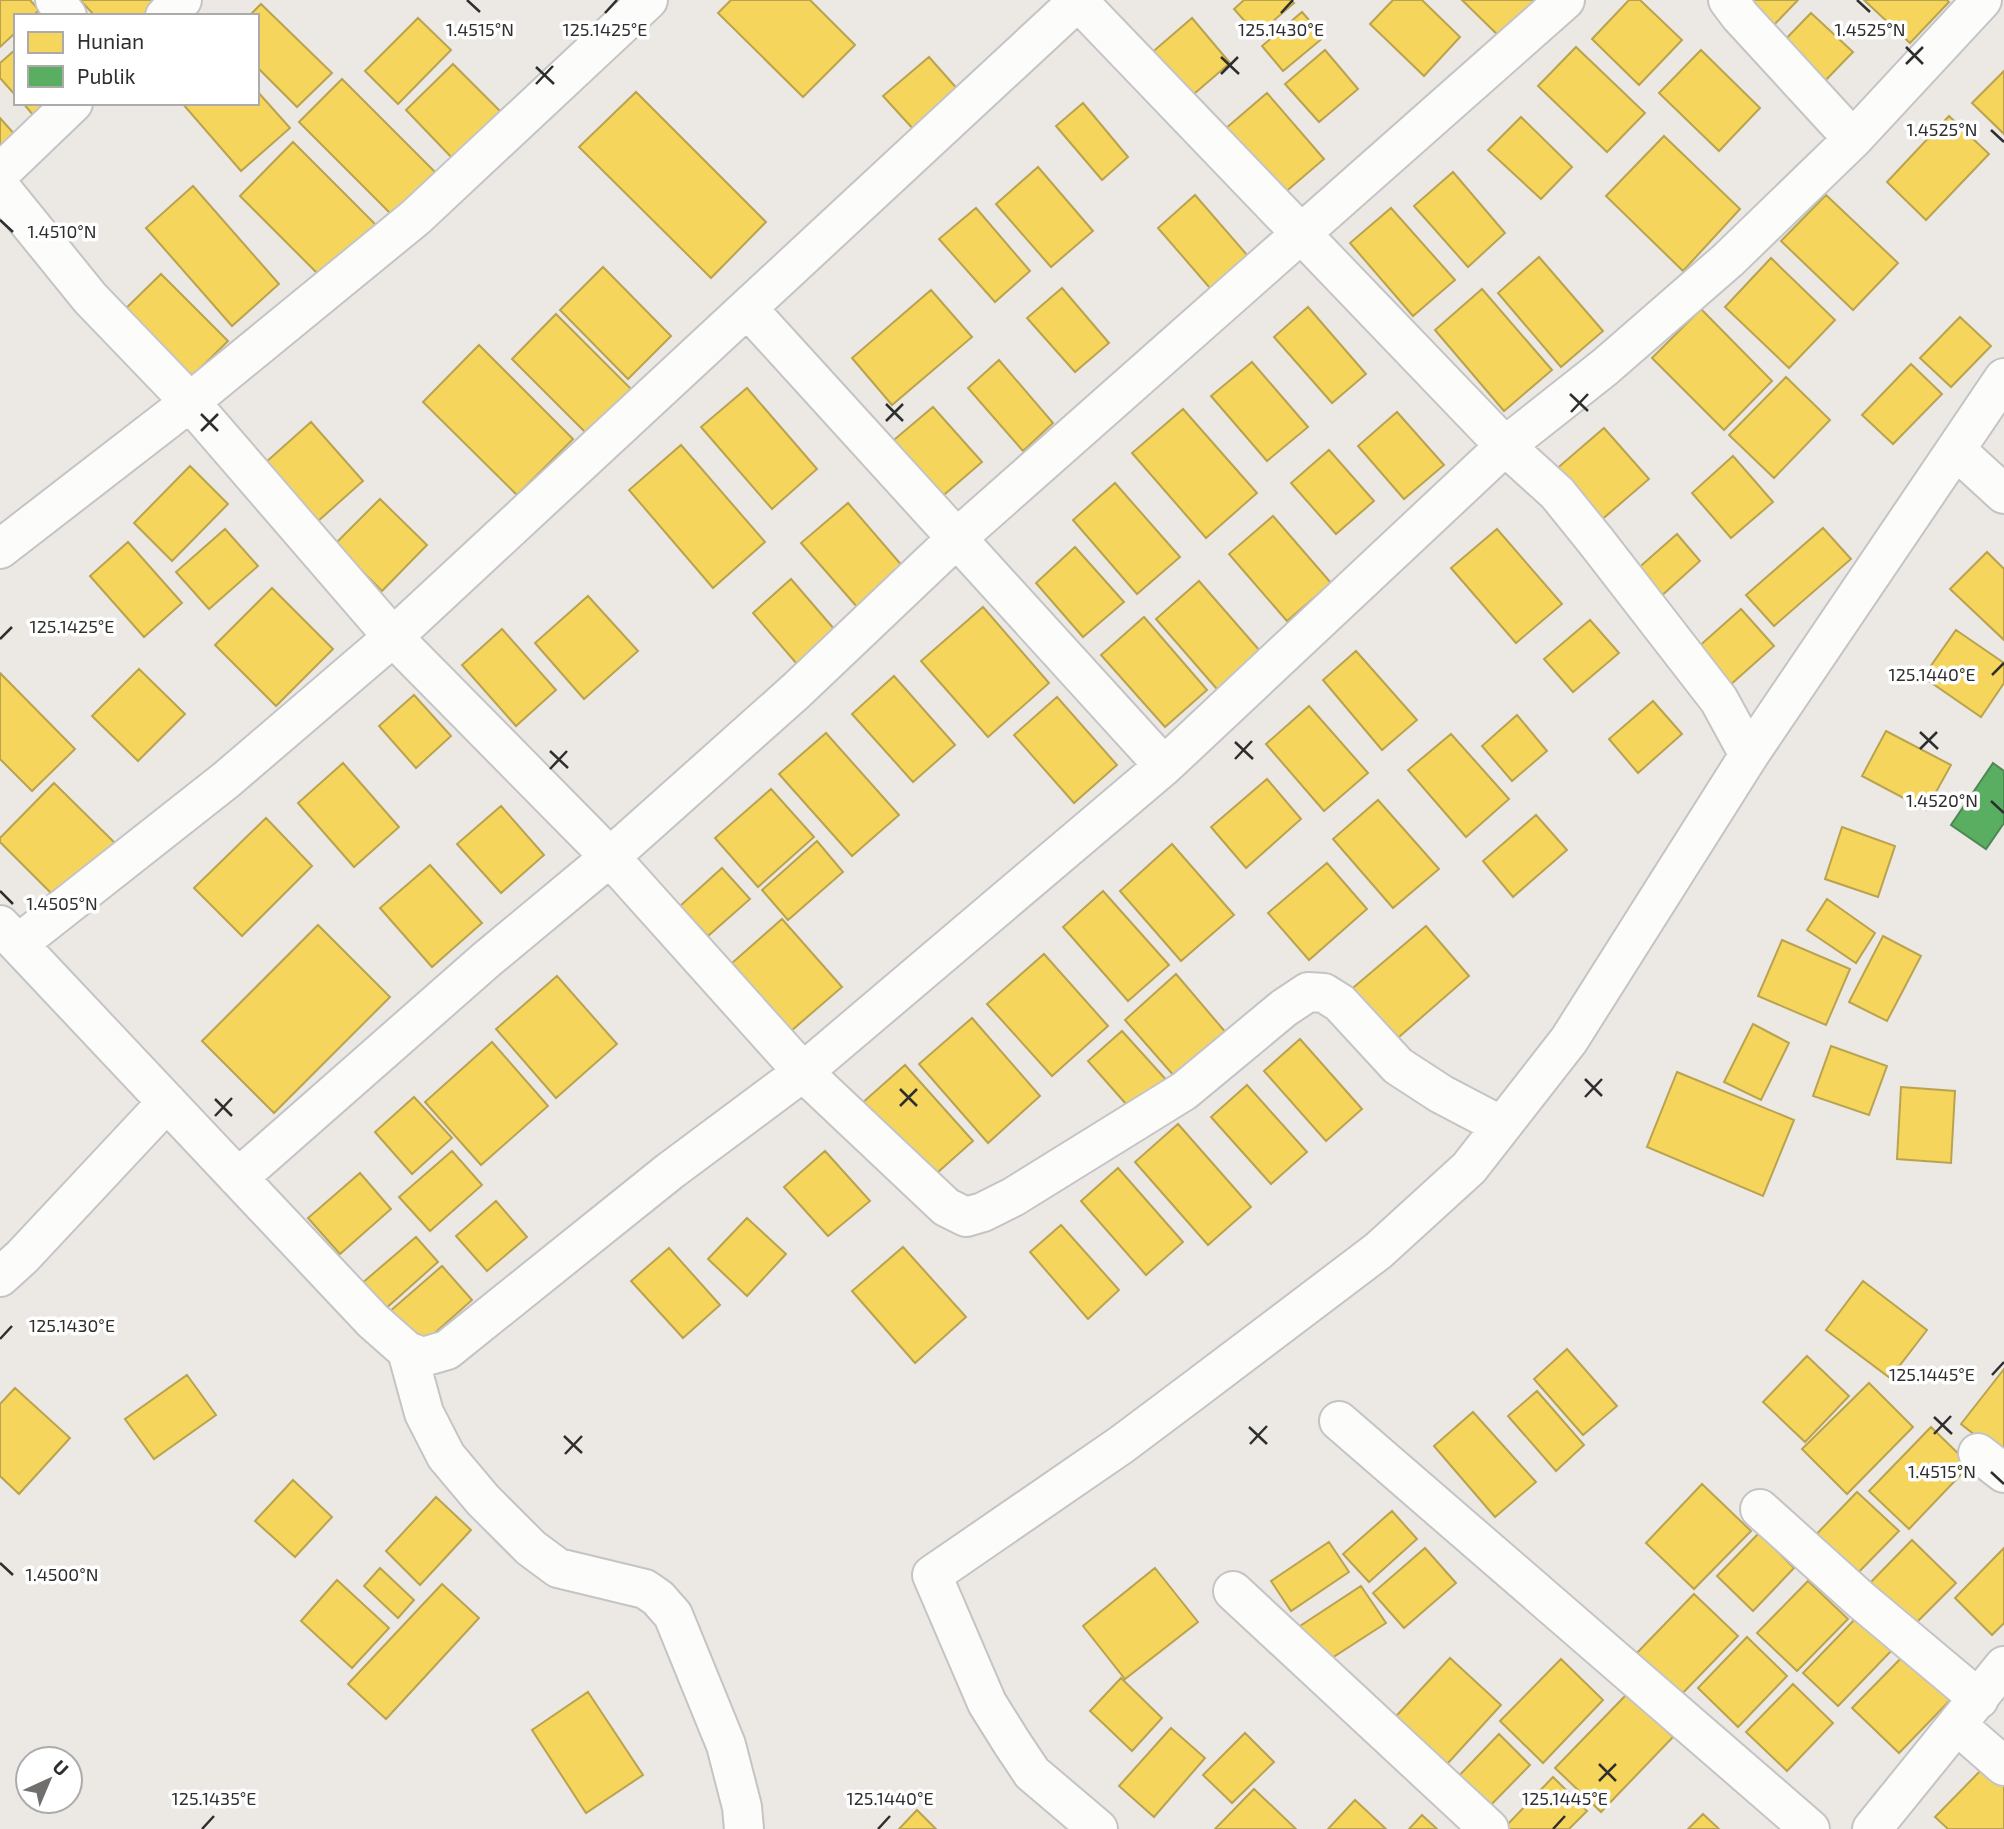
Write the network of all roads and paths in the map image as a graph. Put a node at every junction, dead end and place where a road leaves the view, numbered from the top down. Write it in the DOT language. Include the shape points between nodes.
graph roads {
  1 [pos="55,0"];
  2 [pos="182,0"];
  3 [pos="648,0"];
  4 [pos="1078,0"];
  5 [pos="1565,0"];
  6 [pos="1728,0"];
  7 [pos="1982,0"];
  8 [pos="66,14"];
  9 [pos="167,14"];
  10 [pos="71,105"];
  11 [pos="1853,139"];
  12 [pos="0,173"];
  13 [pos="0,187"];
  14 [pos="1301,233"];
  15 [pos="748,309"];
  16 [pos="2004,378"];
  17 [pos="190,402"];
  18 [pos="1505,446"];
  19 [pos="1956,450"];
  20 [pos="2004,494"];
  21 [pos="957,538"];
  22 [pos="0,549"];
  23 [pos="393,637"];
  24 [pos="1749,755"];
  25 [pos="1164,766"];
  26 [pos="610,857"];
  27 [pos="9,934"];
  28 [pos="803,1072"];
  29 [pos="167,1102"];
  30 [pos="1502,1126"];
  31 [pos="238,1178"];
  32 [pos="0,1277"];
  33 [pos="407,1351"];
  34 [pos="1339,1421"];
  35 [pos="1760,1509"];
  36 [pos="1233,1591"];
  37 [pos="2004,1666"];
  38 [pos="1968,1712"];
  39 [pos="2004,1766"];
  40 [pos="744,1829"];
  41 [pos="1098,1829"];
  42 [pos="1489,1829"];
  43 [pos="1810,1829"];
  44 [pos="1872,1829"];
  1 -- 8 [label="street"];
  2 -- 9 [label="street"];
  3 -- 17 [label="street" via="415,217"];
  4 -- 14 [label="street"];
  4 -- 15 [label="street"];
  5 -- 14 [label="street"];
  6 -- 11 [label="street"];
  7 -- 11 [label="street"];
  10 -- 12 [label="street"];
  11 -- 18 [label="street" via="1728,260"];
  13 -- 17 [label="street" via="90,298"];
  14 -- 18 [label="street"];
  14 -- 21 [label="street"];
  15 -- 21 [label="street"];
  15 -- 23 [label="street"];
  16 -- 19 [label="street"];
  17 -- 22 [label="street"];
  17 -- 23 [label="street"];
  18 -- 24 [label="street" via="1557,493 1603,551 1719,700"];
  18 -- 25 [label="street"];
  19 -- 20 [label="street"];
  19 -- 24 [label="street"];
  21 -- 25 [label="street"];
  21 -- 26 [label="street" via="796,691"];
  23 -- 26 [label="street"];
  23 -- 27 [label="street" via="226,780"];
  24 -- 30 [label="street" via="1569,1040"];
  25 -- 28 [label="street"];
  26 -- 28 [label="street"];
  26 -- 31 [label="street"];
  27 -- 29 [label="street"];
  28 -- 30 [label="street" via="946,1207 966,1217 998,1205 1184,1091 1308,992 1324,993 1340,1003 1398,1066"];
  28 -- 33 [label="street" via="670,1171 447,1350 423,1356"];
  29 -- 31 [label="street"];
  29 -- 32 [label="street"];
  30 -- 41 [label="street" via="1469,1168 1378,1251 1121,1445 932,1575 987,1703 1012,1743 1032,1773"];
  31 -- 33 [label="street"];
  33 -- 40 [label="street" via="424,1413 446,1456 531,1548 558,1568 645,1589 673,1615 726,1745"];
  34 -- 43 [label="street"];
  35 -- 38 [label="street" via="1861,1600"];
  36 -- 42 [label="street"];
  37 -- 38 [label="street"];
  38 -- 39 [label="street"];
  38 -- 44 [label="street"];
}
